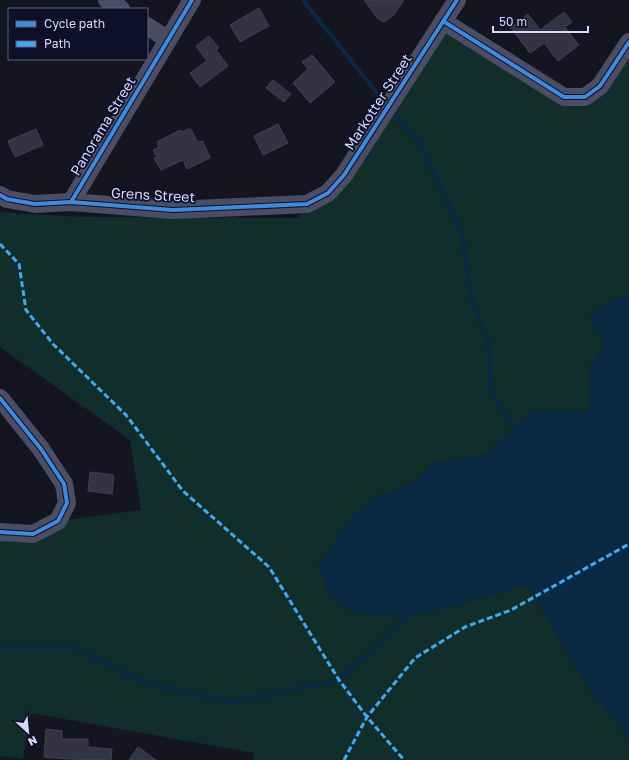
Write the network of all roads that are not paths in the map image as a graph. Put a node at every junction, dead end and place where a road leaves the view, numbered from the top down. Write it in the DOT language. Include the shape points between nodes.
graph roads {
  1 [pos="106,0"];
  2 [pos="192,0"];
  3 [pos="457,0"];
  4 [pos="119,8"];
  5 [pos="443,21"];
  6 [pos="148,27"];
  7 [pos="167,39"];
  8 [pos="629,42"];
  9 [pos="0,195"];
  10 [pos="71,202"];
  11 [pos="307,204"];
  12 [pos="0,398"];
  13 [pos="0,532"];
  1 -- 4 [label="street"];
  2 -- 7 [label="street, Panorama Street"];
  3 -- 5 [label="street, Markotter Street"];
  5 -- 8 [label="street" via="564,97 585,97 600,86"];
  5 -- 11 [label="street, Markotter Street" via="344,175 328,193"];
  6 -- 7 [label="street"];
  7 -- 10 [label="street, Panorama Street"];
  9 -- 10 [label="street, Grens Street" via="7,199 35,204"];
  10 -- 11 [label="street, Grens Street" via="173,210"];
  12 -- 13 [label="street" via="41,449 64,484 67,503 58,521 33,534"];
}
